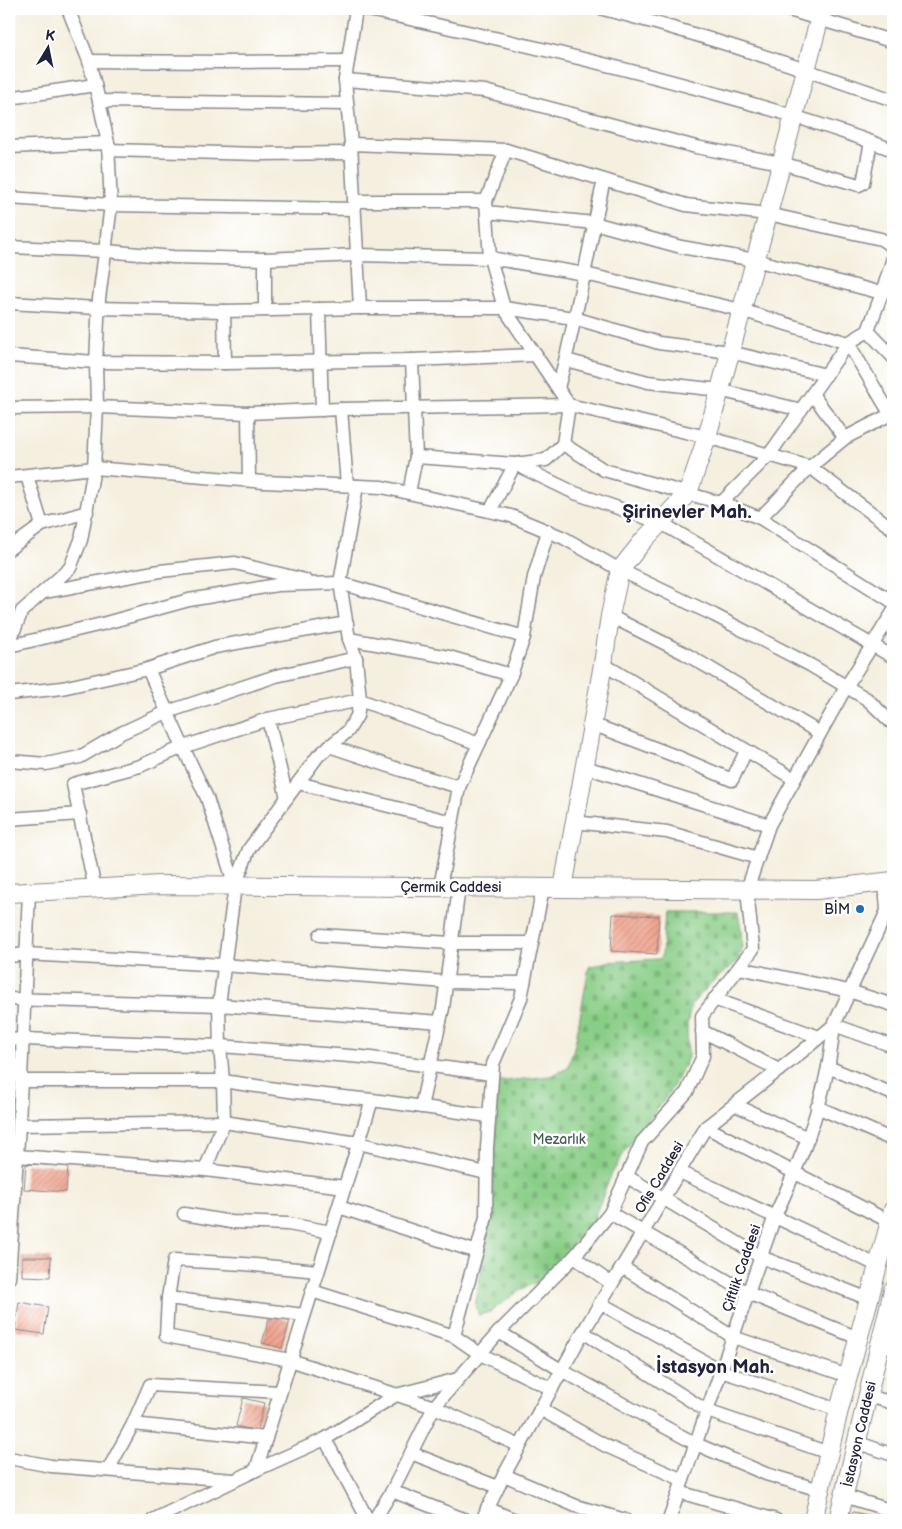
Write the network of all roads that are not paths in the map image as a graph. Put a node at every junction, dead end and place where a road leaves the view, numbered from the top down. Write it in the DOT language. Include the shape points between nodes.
graph roads {
  1 [pos="68,9"];
  2 [pos="356,9"];
  3 [pos="364,9"];
  4 [pos="603,9"];
  5 [pos="786,9"];
  6 [pos="820,14"];
  7 [pos="893,40"];
  8 [pos="89,61"];
  9 [pos="348,61"];
  10 [pos="806,70"];
  11 [pos="345,80"];
  12 [pos="95,85"];
  13 [pos="9,98"];
  14 [pos="893,100"];
  15 [pos="100,101"];
  16 [pos="347,104"];
  17 [pos="794,115"];
  18 [pos="871,142"];
  19 [pos="108,146"];
  20 [pos="9,147"];
  21 [pos="351,149"];
  22 [pos="506,150"];
  23 [pos="893,150"];
  24 [pos="781,163"];
  25 [pos="604,180"];
  26 [pos="9,198"];
  27 [pos="111,204"];
  28 [pos="354,205"];
  29 [pos="486,206"];
  30 [pos="768,214"];
  31 [pos="594,223"];
  32 [pos="9,247"];
  33 [pos="893,247"];
  34 [pos="106,251"];
  35 [pos="357,255"];
  36 [pos="490,258"];
  37 [pos="893,258"];
  38 [pos="265,259"];
  39 [pos="755,260"];
  40 [pos="585,274"];
  41 [pos="882,293"];
  42 [pos="9,303"];
  43 [pos="98,308"];
  44 [pos="360,308"];
  45 [pos="504,308"];
  46 [pos="319,309"];
  47 [pos="265,310"];
  48 [pos="742,310"];
  49 [pos="224,311"];
  50 [pos="574,318"];
  51 [pos="868,330"];
  52 [pos="848,342"];
  53 [pos="730,352"];
  54 [pos="536,355"];
  55 [pos="9,356"];
  56 [pos="893,357"];
  57 [pos="412,360"];
  58 [pos="566,360"];
  59 [pos="96,362"];
  60 [pos="320,362"];
  61 [pos="225,363"];
  62 [pos="826,376"];
  63 [pos="558,388"];
  64 [pos="719,390"];
  65 [pos="812,394"];
  66 [pos="569,405"];
  67 [pos="97,407"];
  68 [pos="9,408"];
  69 [pos="414,408"];
  70 [pos="341,409"];
  71 [pos="322,410"];
  72 [pos="801,410"];
  73 [pos="248,413"];
  74 [pos="892,414"];
  75 [pos="706,437"];
  76 [pos="845,438"];
  77 [pos="563,444"];
  78 [pos="769,455"];
  79 [pos="416,456"];
  80 [pos="515,464"];
  81 [pos="810,467"];
  82 [pos="94,468"];
  83 [pos="27,476"];
  84 [pos="9,477"];
  85 [pos="249,480"];
  86 [pos="352,486"];
  87 [pos="409,493"];
  88 [pos="688,493"];
  89 [pos="721,503"];
  90 [pos="490,511"];
  91 [pos="87,512"];
  92 [pos="760,518"];
  93 [pos="661,523"];
  94 [pos="42,525"];
  95 [pos="893,529"];
  96 [pos="548,531"];
  97 [pos="9,549"];
  98 [pos="620,570"];
  99 [pos="340,583"];
  100 [pos="319,584"];
  101 [pos="44,592"];
  102 [pos="893,602"];
  103 [pos="22,611"];
  104 [pos="893,612"];
  105 [pos="9,616"];
  106 [pos="610,616"];
  107 [pos="347,623"];
  108 [pos="524,637"];
  109 [pos="349,639"];
  110 [pos="9,644"];
  111 [pos="872,646"];
  112 [pos="893,657"];
  113 [pos="356,658"];
  114 [pos="603,664"];
  115 [pos="148,668"];
  116 [pos="511,675"];
  117 [pos="846,687"];
  118 [pos="9,694"];
  119 [pos="360,700"];
  120 [pos="168,712"];
  121 [pos="268,719"];
  122 [pos="592,724"];
  123 [pos="893,724"];
  124 [pos="820,734"];
  125 [pos="479,744"];
  126 [pos="330,746"];
  127 [pos="183,747"];
  128 [pos="746,751"];
  129 [pos="9,761"];
  130 [pos="585,768"];
  131 [pos="794,779"];
  132 [pos="298,782"];
  133 [pos="458,786"];
  134 [pos="287,798"];
  135 [pos="80,814"];
  136 [pos="9,819"];
  137 [pos="452,822"];
  138 [pos="574,822"];
  139 [pos="769,825"];
  140 [pos="758,858"];
  141 [pos="889,882"];
  142 [pos="235,886"];
  143 [pos="440,887"];
  144 [pos="459,887"];
  145 [pos="543,888"];
  146 [pos="563,888"];
  147 [pos="95,889"];
  148 [pos="748,890"];
  149 [pos="29,892"];
  150 [pos="9,893"];
  151 [pos="320,935"];
  152 [pos="451,943"];
  153 [pos="532,943"];
  154 [pos="26,954"];
  155 [pos="9,956"];
  156 [pos="223,965"];
  157 [pos="739,968"];
  158 [pos="446,982"];
  159 [pos="524,983"];
  160 [pos="849,991"];
  161 [pos="9,999"];
  162 [pos="24,999"];
  163 [pos="714,999"];
  164 [pos="219,1004"];
  165 [pos="893,1005"];
  166 [pos="440,1022"];
  167 [pos="834,1025"];
  168 [pos="702,1031"];
  169 [pos="819,1037"];
  170 [pos="23,1039"];
  171 [pos="9,1040"];
  172 [pos="220,1046"];
  173 [pos="893,1046"];
  174 [pos="430,1066"];
  175 [pos="828,1067"];
  176 [pos="779,1070"];
  177 [pos="492,1074"];
  178 [pos="223,1081"];
  179 [pos="17,1088"];
  180 [pos="893,1094"];
  181 [pos="372,1100"];
  182 [pos="735,1105"];
  183 [pos="421,1107"];
  184 [pos="817,1107"];
  185 [pos="489,1116"];
  186 [pos="224,1122"];
  187 [pos="706,1128"];
  188 [pos="15,1133"];
  189 [pos="808,1138"];
  190 [pos="893,1140"];
  191 [pos="358,1143"];
  192 [pos="17,1156"];
  193 [pos="205,1170"];
  194 [pos="680,1172"];
  195 [pos="486,1173"];
  196 [pos="795,1173"];
  197 [pos="626,1176"];
  198 [pos="345,1187"];
  199 [pos="12,1190"];
  200 [pos="664,1199"];
  201 [pos="339,1207"];
  202 [pos="610,1212"];
  203 [pos="184,1214"];
  204 [pos="775,1216"];
  205 [pos="892,1216"];
  206 [pos="331,1232"];
  207 [pos="643,1233"];
  208 [pos="10,1234"];
  209 [pos="477,1252"];
  210 [pos="574,1257"];
  211 [pos="761,1257"];
  212 [pos="879,1266"];
  213 [pos="622,1267"];
  214 [pos="318,1271"];
  215 [pos="9,1278"];
  216 [pos="612,1284"];
  217 [pos="312,1291"];
  218 [pos="748,1293"];
  219 [pos="168,1298"];
  220 [pos="892,1298"];
  221 [pos="869,1299"];
  222 [pos="600,1303"];
  223 [pos="304,1315"];
  224 [pos="499,1332"];
  225 [pos="583,1332"];
  226 [pos="454,1336"];
  227 [pos="733,1337"];
  228 [pos="858,1338"];
  229 [pos="887,1346"];
  230 [pos="480,1354"];
  231 [pos="290,1360"];
  232 [pos="562,1370"];
  233 [pos="721,1371"];
  234 [pos="848,1376"];
  235 [pos="459,1378"];
  236 [pos="552,1389"];
  237 [pos="280,1392"];
  238 [pos="396,1395"];
  239 [pos="868,1396"];
  240 [pos="893,1403"];
  241 [pos="434,1407"];
  242 [pos="540,1409"];
  243 [pos="839,1410"];
  244 [pos="707,1411"];
  245 [pos="133,1424"];
  246 [pos="266,1438"];
  247 [pos="325,1439"];
  248 [pos="856,1442"];
  249 [pos="696,1444"];
  250 [pos="520,1446"];
  251 [pos="412,1453"];
  252 [pos="829,1453"];
  253 [pos="893,1455"];
  254 [pos="9,1458"];
  255 [pos="108,1470"];
  256 [pos="256,1470"];
  257 [pos="504,1475"];
  258 [pos="234,1480"];
  259 [pos="681,1486"];
  260 [pos="498,1487"];
  261 [pos="820,1490"];
  262 [pos="392,1491"];
  263 [pos="844,1496"];
  264 [pos="487,1508"];
  265 [pos="893,1511"];
  266 [pos="153,1520"];
  267 [pos="368,1520"];
  268 [pos="374,1520"];
  269 [pos="466,1520"];
  270 [pos="482,1520"];
  271 [pos="515,1520"];
  272 [pos="625,1520"];
  273 [pos="669,1520"];
  274 [pos="776,1520"];
  275 [pos="813,1520"];
  276 [pos="838,1520"];
  1 -- 8 [label="street"];
  2 -- 9 [label="street"];
  3 -- 17 [label="street" via="635,71"];
  4 -- 10 [label="street" via="653,21"];
  5 -- 6 [label="street"];
  6 -- 7 [label="street"];
  6 -- 10 [label="main road"];
  8 -- 9 [label="street"];
  8 -- 12 [label="street"];
  9 -- 11 [label="street"];
  10 -- 14 [label="street"];
  10 -- 17 [label="main road"];
  11 -- 16 [label="street"];
  11 -- 24 [label="street" via="485,91 696,147"];
  12 -- 13 [label="street"];
  12 -- 15 [label="street"];
  15 -- 16 [label="street"];
  15 -- 19 [label="street"];
  16 -- 21 [label="street"];
  17 -- 18 [label="street"];
  17 -- 24 [label="main road"];
  18 -- 23 [label="street"];
  18 -- 24 [label="street" via="864,183 859,185"];
  19 -- 20 [label="street"];
  19 -- 21 [label="street" via="260,154"];
  19 -- 27 [label="street"];
  21 -- 22 [label="street"];
  21 -- 28 [label="street"];
  22 -- 25 [label="street"];
  22 -- 29 [label="street"];
  24 -- 30 [label="main road"];
  25 -- 30 [label="street" via="686,204"];
  25 -- 31 [label="street"];
  26 -- 27 [label="street"];
  27 -- 28 [label="street"];
  27 -- 34 [label="street"];
  28 -- 29 [label="street"];
  28 -- 35 [label="street"];
  29 -- 31 [label="street"];
  29 -- 36 [label="street"];
  30 -- 33 [label="street" via="881,239"];
  30 -- 39 [label="main road"];
  31 -- 39 [label="street" via="681,247"];
  31 -- 40 [label="street"];
  32 -- 34 [label="street"];
  34 -- 38 [label="street" via="173,257"];
  34 -- 43 [label="street"];
  35 -- 36 [label="street"];
  35 -- 38 [label="street"];
  35 -- 44 [label="street"];
  36 -- 40 [label="street"];
  36 -- 45 [label="street"];
  37 -- 41 [label="street"];
  38 -- 47 [label="street"];
  39 -- 41 [label="street"];
  39 -- 48 [label="main road"];
  40 -- 48 [label="street"];
  40 -- 50 [label="street"];
  41 -- 51 [label="street"];
  42 -- 43 [label="street"];
  43 -- 49 [label="street"];
  43 -- 59 [label="street"];
  44 -- 45 [label="street"];
  44 -- 46 [label="street"];
  45 -- 50 [label="street"];
  45 -- 54 [label="street"];
  46 -- 47 [label="street"];
  46 -- 60 [label="street"];
  47 -- 49 [label="street"];
  48 -- 52 [label="street"];
  48 -- 53 [label="main road"];
  49 -- 61 [label="street"];
  50 -- 53 [label="street" via="659,343"];
  50 -- 58 [label="street"];
  51 -- 52 [label="street"];
  51 -- 56 [label="street"];
  52 -- 62 [label="street"];
  52 -- 74 [label="street"];
  53 -- 62 [label="street"];
  53 -- 64 [label="main road"];
  54 -- 57 [label="street"];
  54 -- 63 [label="street"];
  55 -- 59 [label="street"];
  57 -- 60 [label="street"];
  57 -- 69 [label="street"];
  58 -- 63 [label="street"];
  58 -- 64 [label="street" via="648,382"];
  59 -- 61 [label="street"];
  59 -- 67 [label="street"];
  60 -- 61 [label="street"];
  60 -- 71 [label="street"];
  62 -- 65 [label="street"];
  63 -- 66 [label="street"];
  64 -- 72 [label="street"];
  64 -- 75 [label="main road"];
  65 -- 72 [label="street"];
  65 -- 76 [label="street"];
  66 -- 69 [label="street"];
  66 -- 75 [label="street"];
  66 -- 77 [label="street"];
  67 -- 68 [label="street"];
  67 -- 73 [label="street"];
  67 -- 82 [label="street"];
  69 -- 70 [label="street"];
  69 -- 79 [label="street"];
  70 -- 71 [label="street"];
  70 -- 86 [label="street"];
  71 -- 73 [label="street"];
  72 -- 78 [label="street"];
  73 -- 85 [label="street"];
  74 -- 76 [label="street"];
  75 -- 78 [label="street"];
  75 -- 88 [label="main road"];
  76 -- 81 [label="street"];
  77 -- 80 [label="street" via="546,460"];
  77 -- 88 [label="street" via="604,470"];
  78 -- 81 [label="street"];
  78 -- 89 [label="street"];
  79 -- 80 [label="street"];
  79 -- 87 [label="street"];
  80 -- 90 [label="street"];
  80 -- 93 [label="street" via="575,493"];
  81 -- 92 [label="street"];
  81 -- 95 [label="street"];
  82 -- 83 [label="street"];
  82 -- 85 [label="street"];
  82 -- 91 [label="street"];
  83 -- 84 [label="street"];
  83 -- 94 [label="street"];
  85 -- 86 [label="street"];
  86 -- 87 [label="street" via="382,487"];
  86 -- 99 [label="street"];
  87 -- 90 [label="street"];
  88 -- 89 [label="street"];
  88 -- 93 [label="main road"];
  89 -- 92 [label="street"];
  90 -- 96 [label="street"];
  91 -- 94 [label="street"];
  91 -- 101 [label="street" via="70,568"];
  92 -- 102 [label="street"];
  93 -- 98 [label="main road"];
  93 -- 111 [label="street"];
  94 -- 97 [label="street"];
  96 -- 98 [label="street"];
  96 -- 108 [label="street" via="534,577"];
  98 -- 106 [label="main road"];
  98 -- 117 [label="street" via="714,615"];
  99 -- 100 [label="street"];
  99 -- 107 [label="street"];
  99 -- 108 [label="street"];
  100 -- 101 [label="street" via="235,563 160,571"];
  100 -- 110 [label="street" via="277,586 189,600 102,624"];
  101 -- 103 [label="street"];
  103 -- 105 [label="street"];
  103 -- 110 [label="street"];
  104 -- 111 [label="street"];
  106 -- 114 [label="main road"];
  106 -- 124 [label="street" via="684,653"];
  107 -- 109 [label="street"];
  107 -- 115 [label="street" via="215,647"];
  108 -- 116 [label="street"];
  109 -- 113 [label="street"];
  109 -- 116 [label="street" via="449,657"];
  111 -- 112 [label="street"];
  111 -- 117 [label="street"];
  113 -- 119 [label="street"];
  113 -- 120 [label="street" via="276,676"];
  114 -- 122 [label="main road"];
  114 -- 128 [label="street"];
  115 -- 118 [label="street" via="62,688"];
  115 -- 120 [label="street"];
  116 -- 125 [label="street"];
  117 -- 123 [label="street" via="867,699"];
  117 -- 124 [label="street"];
  119 -- 121 [label="street"];
  119 -- 125 [label="street"];
  119 -- 126 [label="street" via="357,716 348,731"];
  120 -- 127 [label="street"];
  120 -- 129 [label="street" via="80,757 46,764"];
  121 -- 127 [label="street"];
  121 -- 134 [label="street"];
  122 -- 128 [label="street" via="732,780"];
  122 -- 130 [label="main road"];
  124 -- 131 [label="street"];
  125 -- 133 [label="street"];
  126 -- 132 [label="street"];
  126 -- 133 [label="street"];
  127 -- 135 [label="street" via="140,766 73,784"];
  127 -- 142 [label="street" via="207,798"];
  128 -- 131 [label="street"];
  130 -- 138 [label="main road"];
  130 -- 139 [label="street"];
  131 -- 139 [label="street"];
  132 -- 134 [label="street"];
  132 -- 137 [label="street"];
  133 -- 137 [label="street"];
  134 -- 142 [label="street" via="249,850"];
  135 -- 136 [label="street"];
  135 -- 147 [label="street"];
  137 -- 143 [label="street"];
  138 -- 140 [label="street" via="667,832"];
  138 -- 146 [label="main road"];
  139 -- 140 [label="street"];
  140 -- 148 [label="street"];
  141 -- 148 [label="main road, Çermik Caddesi" via="816,890"];
  141 -- 160 [label="street, Ofis Caddesi" via="887,911"];
  142 -- 143 [label="main road, Çermik Caddesi"];
  142 -- 147 [label="main road, Çermik Caddesi" via="161,885"];
  142 -- 156 [label="street"];
  143 -- 144 [label="main road, Çermik Caddesi"];
  144 -- 145 [label="main road, Çermik Caddesi"];
  144 -- 152 [label="street"];
  145 -- 146 [label="main road, Çermik Caddesi"];
  145 -- 153 [label="street"];
  146 -- 148 [label="main road, Çermik Caddesi"];
  147 -- 149 [label="main road, Çermik Caddesi"];
  148 -- 157 [label="street" via="753,949"];
  149 -- 150 [label="main road, Çermik Caddesi"];
  149 -- 154 [label="street"];
  151 -- 152 [label="street"];
  152 -- 153 [label="street"];
  152 -- 158 [label="street"];
  153 -- 159 [label="street"];
  154 -- 155 [label="street"];
  154 -- 156 [label="street"];
  154 -- 162 [label="street"];
  156 -- 158 [label="street"];
  156 -- 164 [label="street"];
  157 -- 160 [label="street"];
  157 -- 163 [label="street"];
  158 -- 159 [label="street"];
  158 -- 166 [label="street"];
  159 -- 177 [label="street"];
  160 -- 165 [label="street"];
  160 -- 167 [label="street, Ofis Caddesi"];
  161 -- 162 [label="street"];
  162 -- 164 [label="street"];
  162 -- 170 [label="street"];
  163 -- 168 [label="street" via="702,1016"];
  163 -- 169 [label="street"];
  164 -- 166 [label="street"];
  164 -- 172 [label="street"];
  166 -- 174 [label="street"];
  167 -- 169 [label="street, Ofis Caddesi"];
  167 -- 173 [label="street"];
  167 -- 175 [label="street, Çiftlik Caddesi"];
  168 -- 176 [label="street"];
  168 -- 197 [label="street" via="704,1056 687,1092 642,1142"];
  169 -- 176 [label="street, Ofis Caddesi"];
  170 -- 171 [label="street"];
  170 -- 172 [label="street"];
  170 -- 179 [label="street"];
  172 -- 174 [label="street"];
  172 -- 178 [label="street"];
  174 -- 177 [label="street"];
  174 -- 183 [label="street"];
  175 -- 180 [label="street"];
  175 -- 184 [label="street, Çiftlik Caddesi"];
  176 -- 182 [label="street, Ofis Caddesi"];
  177 -- 185 [label="street"];
  178 -- 179 [label="street"];
  178 -- 181 [label="street"];
  178 -- 186 [label="street"];
  179 -- 188 [label="street"];
  181 -- 183 [label="street"];
  181 -- 191 [label="street"];
  182 -- 187 [label="street, Ofis Caddesi"];
  182 -- 189 [label="street"];
  183 -- 185 [label="street"];
  184 -- 189 [label="street, Çiftlik Caddesi"];
  184 -- 190 [label="street"];
  185 -- 195 [label="street"];
  186 -- 188 [label="street"];
  186 -- 191 [label="street"];
  186 -- 193 [label="street"];
  187 -- 194 [label="street, Ofis Caddesi"];
  187 -- 196 [label="street"];
  188 -- 192 [label="street"];
  189 -- 196 [label="street, Çiftlik Caddesi"];
  191 -- 195 [label="street"];
  191 -- 198 [label="street"];
  192 -- 193 [label="street"];
  192 -- 199 [label="street"];
  193 -- 198 [label="street"];
  194 -- 200 [label="street, Ofis Caddesi"];
  194 -- 204 [label="street"];
  195 -- 209 [label="street" via="486,1217"];
  196 -- 204 [label="street, Çiftlik Caddesi"];
  196 -- 205 [label="street"];
  197 -- 200 [label="street"];
  197 -- 202 [label="street"];
  198 -- 201 [label="street"];
  199 -- 208 [label="street"];
  200 -- 207 [label="street, Ofis Caddesi"];
  200 -- 211 [label="street"];
  201 -- 206 [label="street"];
  201 -- 209 [label="street"];
  202 -- 207 [label="street"];
  202 -- 210 [label="street"];
  203 -- 206 [label="street" via="231,1222 288,1224"];
  204 -- 211 [label="street, Çiftlik Caddesi"];
  204 -- 212 [label="street"];
  205 -- 212 [label="main road"];
  206 -- 214 [label="street"];
  207 -- 213 [label="street, Ofis Caddesi"];
  207 -- 218 [label="street"];
  208 -- 215 [label="street"];
  209 -- 226 [label="street"];
  210 -- 216 [label="street"];
  210 -- 224 [label="street"];
  211 -- 218 [label="street, Çiftlik Caddesi"];
  211 -- 221 [label="street"];
  212 -- 221 [label="main road"];
  213 -- 216 [label="street, Ofis Caddesi"];
  213 -- 227 [label="street"];
  214 -- 217 [label="street"];
  214 -- 219 [label="street" via="174,1260"];
  216 -- 222 [label="street, Ofis Caddesi"];
  217 -- 223 [label="street"];
  217 -- 226 [label="street"];
  218 -- 227 [label="street, Çiftlik Caddesi"];
  218 -- 228 [label="street"];
  219 -- 223 [label="street"];
  219 -- 231 [label="street" via="166,1336"];
  220 -- 229 [label="main road, İstasyon Caddesi"];
  221 -- 228 [label="main road"];
  222 -- 225 [label="street, Ofis Caddesi"];
  222 -- 233 [label="street"];
  223 -- 231 [label="street"];
  224 -- 230 [label="street"];
  224 -- 232 [label="street"];
  225 -- 232 [label="street, Ofis Caddesi"];
  225 -- 244 [label="street"];
  226 -- 230 [label="street"];
  227 -- 233 [label="street, Çiftlik Caddesi"];
  227 -- 234 [label="street"];
  228 -- 234 [label="main road"];
  229 -- 239 [label="main road, İstasyon Caddesi"];
  230 -- 235 [label="street"];
  230 -- 236 [label="street"];
  231 -- 237 [label="street"];
  231 -- 238 [label="street"];
  232 -- 236 [label="street, Ofis Caddesi"];
  232 -- 249 [label="street"];
  233 -- 243 [label="street"];
  233 -- 244 [label="street, Çiftlik Caddesi"];
  234 -- 243 [label="main road"];
  235 -- 238 [label="street"];
  235 -- 241 [label="street"];
  236 -- 242 [label="street, Ofis Caddesi"];
  237 -- 245 [label="street" via="150,1385"];
  237 -- 246 [label="street"];
  238 -- 241 [label="street"];
  238 -- 247 [label="street"];
  239 -- 240 [label="street"];
  239 -- 248 [label="main road, İstasyon Caddesi"];
  241 -- 250 [label="street"];
  241 -- 251 [label="street"];
  242 -- 250 [label="street, Ofis Caddesi"];
  242 -- 259 [label="street"];
  243 -- 252 [label="main road"];
  244 -- 249 [label="street, Çiftlik Caddesi"];
  244 -- 252 [label="street"];
  245 -- 246 [label="street"];
  245 -- 255 [label="street"];
  246 -- 256 [label="street"];
  247 -- 256 [label="street"];
  247 -- 267 [label="street"];
  248 -- 253 [label="street"];
  248 -- 263 [label="main road, İstasyon Caddesi"];
  249 -- 259 [label="street, Çiftlik Caddesi"];
  249 -- 261 [label="street" via="766,1474"];
  250 -- 257 [label="street, Ofis Caddesi"];
  251 -- 260 [label="street"];
  251 -- 262 [label="street"];
  252 -- 261 [label="main road"];
  254 -- 255 [label="street" via="51,1466"];
  255 -- 258 [label="street"];
  256 -- 258 [label="street"];
  257 -- 260 [label="street, Ofis Caddesi"];
  257 -- 272 [label="street" via="576,1506"];
  258 -- 266 [label="street"];
  259 -- 273 [label="street, Çiftlik Caddesi"];
  259 -- 274 [label="street"];
  260 -- 264 [label="street, Ofis Caddesi"];
  261 -- 275 [label="main road"];
  262 -- 268 [label="street"];
  262 -- 269 [label="street"];
  263 -- 265 [label="street"];
  263 -- 276 [label="main road, İstasyon Caddesi"];
  264 -- 270 [label="street, Ofis Caddesi"];
  264 -- 271 [label="street"];
}
